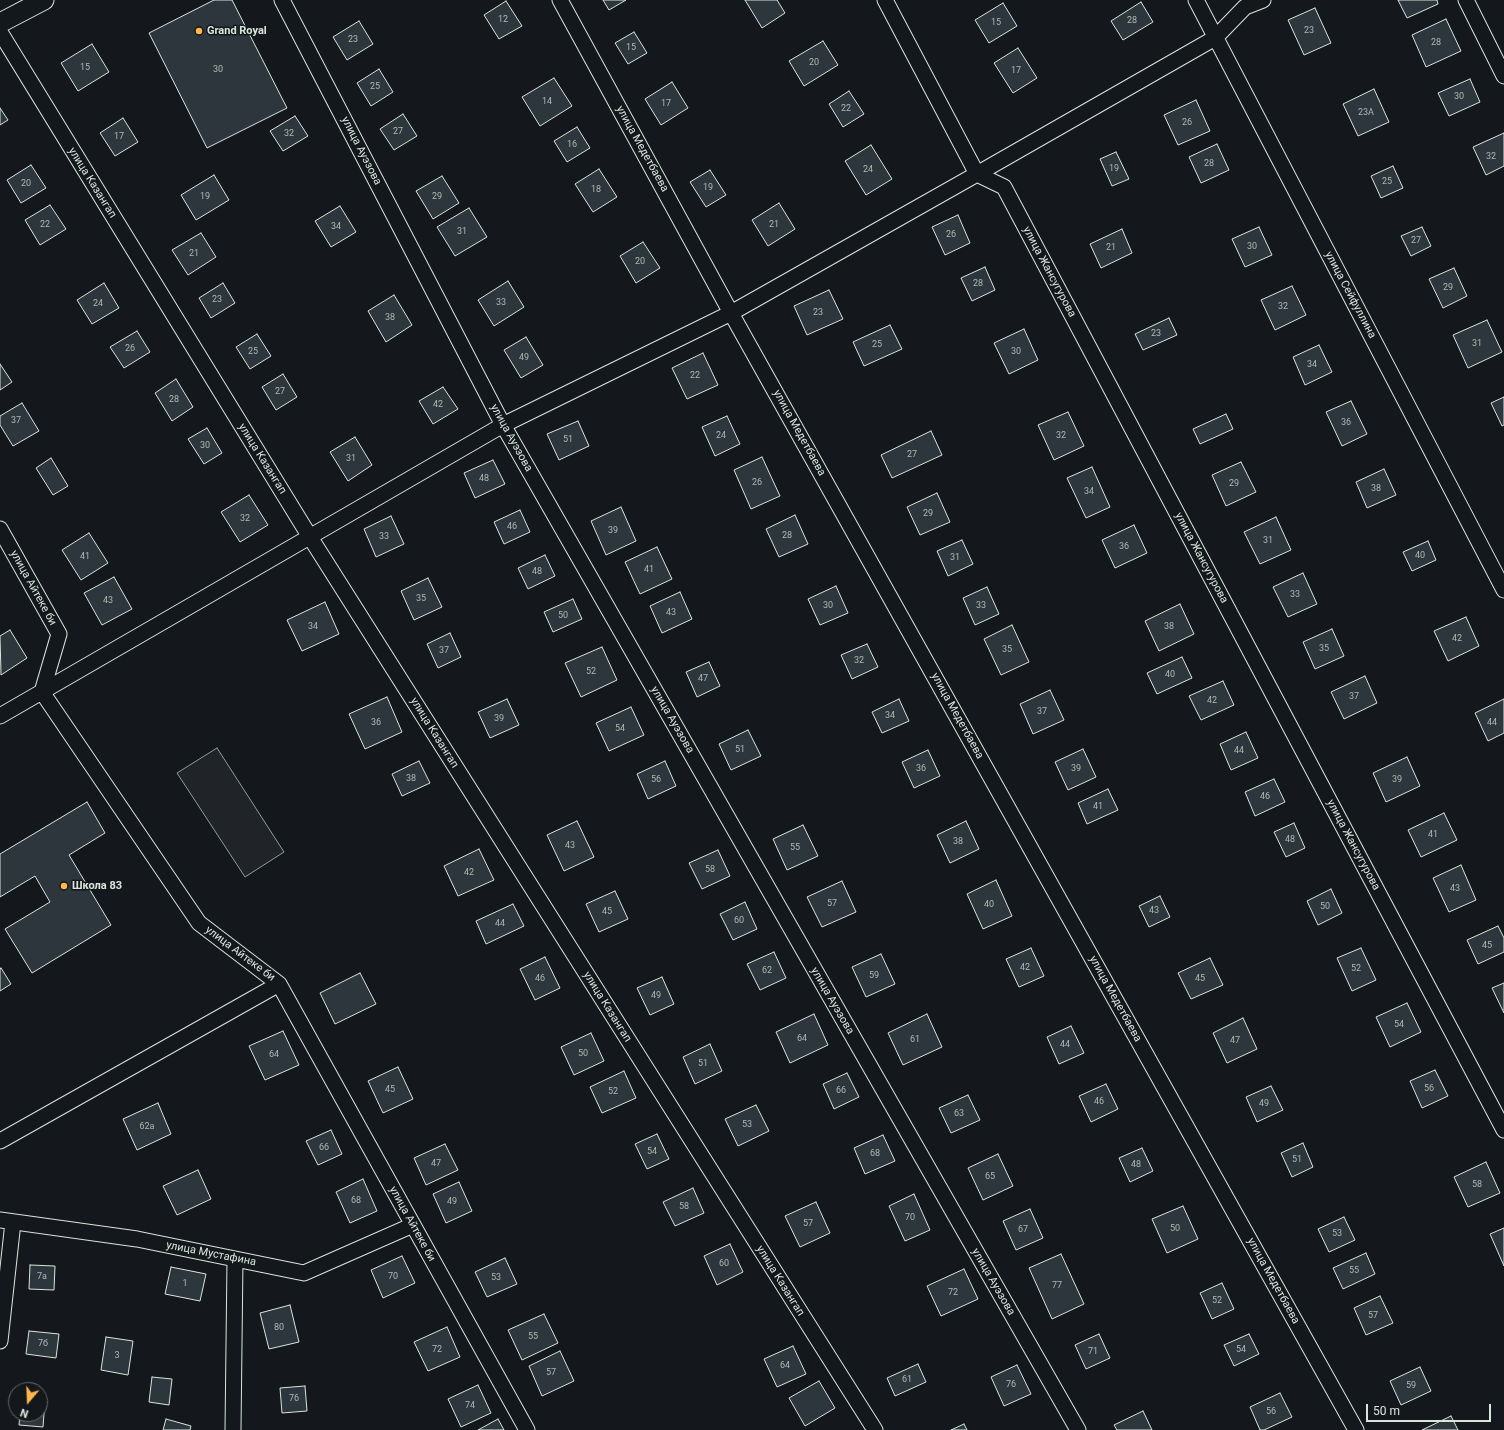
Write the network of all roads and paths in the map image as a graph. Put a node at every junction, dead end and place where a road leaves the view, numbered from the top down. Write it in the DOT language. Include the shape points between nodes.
graph roads {
  1 [pos="44,0"];
  2 [pos="282,0"];
  3 [pos="560,0"];
  4 [pos="885,0"];
  5 [pos="1196,0"];
  6 [pos="1263,0"];
  7 [pos="1466,0"];
  8 [pos="0,23"];
  9 [pos="0,32"];
  10 [pos="1215,38"];
  11 [pos="1504,76"];
  12 [pos="977,174"];
  13 [pos="731,313"];
  14 [pos="503,426"];
  15 [pos="0,529"];
  16 [pos="310,537"];
  17 [pos="1504,590"];
  18 [pos="42,692"];
  19 [pos="0,716"];
  20 [pos="279,984"];
  21 [pos="1504,1130"];
  22 [pos="0,1141"];
  23 [pos="7,1221"];
  24 [pos="413,1225"];
  25 [pos="235,1259"];
  26 [pos="0,1340"];
  27 [pos="233,1430"];
  28 [pos="527,1430"];
  29 [pos="875,1430"];
  30 [pos="1078,1430"];
  31 [pos="1356,1430"];
  1 -- 8 [label="street"];
  2 -- 14 [label="street, улица Ауэзова"];
  3 -- 13 [label="street, улица Медетбаева"];
  4 -- 12 [label="street"];
  5 -- 10 [label="street, улица Сейфуллина"];
  6 -- 10 [label="street" via="1245,7"];
  7 -- 11 [label="street"];
  9 -- 16 [label="street, улица Казангап"];
  10 -- 12 [label="street"];
  10 -- 17 [label="street, улица Сейфуллина"];
  12 -- 13 [label="street"];
  12 -- 21 [label="street, улица Жансугурова" via="1004,187"];
  13 -- 14 [label="street"];
  13 -- 31 [label="street, улица Медетбаева"];
  14 -- 16 [label="street"];
  14 -- 30 [label="street, улица Ауэзова"];
  15 -- 18 [label="street, улица Айтеке би" via="60,634"];
  16 -- 18 [label="street"];
  16 -- 29 [label="street, улица Казангап"];
  18 -- 19 [label="street"];
  18 -- 20 [label="street, улица Айтеке би" via="199,923"];
  20 -- 22 [label="street"];
  20 -- 24 [label="street, улица Айтеке би"];
  23 -- 25 [label="street, улица Мустафина" via="137,1239"];
  23 -- 26 [label="street"];
  24 -- 25 [label="street, улица Мустафина" via="304,1273"];
  24 -- 28 [label="street, улица Айтеке би"];
  25 -- 27 [label="street"];
}
